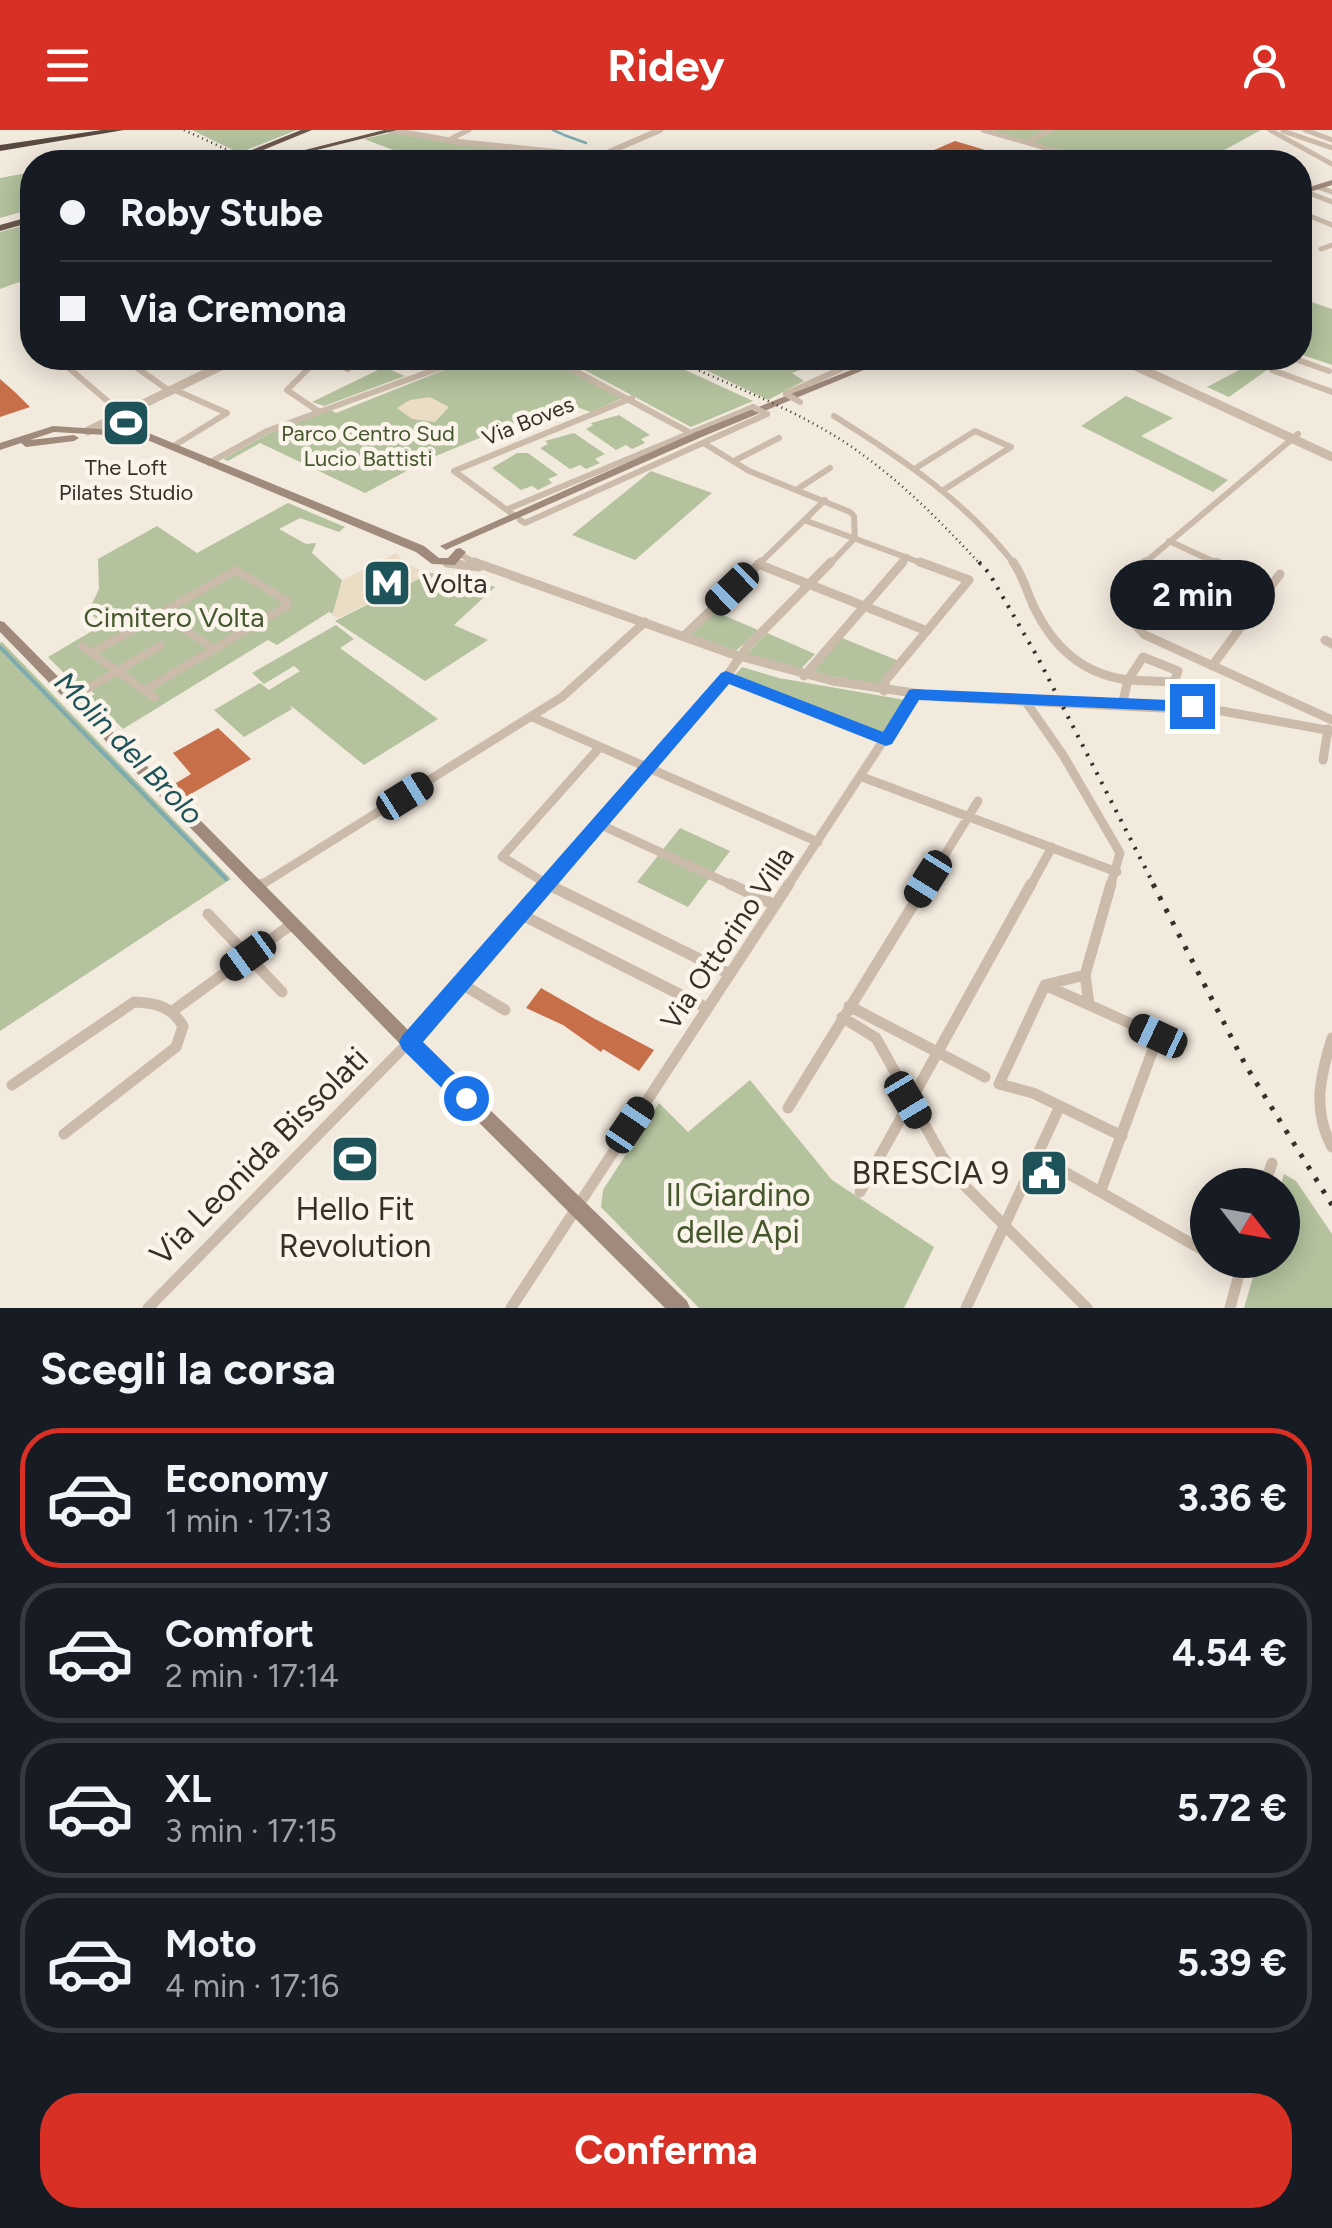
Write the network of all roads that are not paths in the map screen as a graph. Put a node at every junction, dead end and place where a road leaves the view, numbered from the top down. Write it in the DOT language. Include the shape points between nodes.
graph roads {
  1 [pos="93,130"];
  2 [pos="120,130"];
  3 [pos="308,130"];
  4 [pos="354,130"];
  5 [pos="370,130"];
  6 [pos="392,130"];
  7 [pos="404,130"];
  8 [pos="431,130"];
  9 [pos="469,130"];
  10 [pos="660,130"];
  11 [pos="984,130"];
  12 [pos="1051,130"];
  13 [pos="1270,130"];
  14 [pos="1280,130"];
  15 [pos="1328,130"];
  16 [pos="1315,134"];
  17 [pos="1304,135"];
  18 [pos="452,138"];
  19 [pos="1029,141"];
  20 [pos="1290,142"];
  21 [pos="1332,144"];
  22 [pos="0,146"];
  23 [pos="626,146"];
  24 [pos="264,150"];
  25 [pos="279,150"];
  26 [pos="285,150"];
  27 [pos="292,150"];
  28 [pos="556,150"];
  29 [pos="571,150"];
  30 [pos="618,150"];
  31 [pos="628,150"];
  32 [pos="1049,150"];
  33 [pos="1305,150"];
  34 [pos="1332,180"];
  35 [pos="1318,187"];
  36 [pos="1312,188"];
  37 [pos="1332,192"];
  38 [pos="1332,245"];
  39 [pos="1321,248"];
  40 [pos="1312,365"];
  41 [pos="71,370"];
  42 [pos="141,370"];
  43 [pos="213,370"];
  44 [pos="308,370"];
  45 [pos="432,370"];
  46 [pos="575,370"];
  47 [pos="839,370"];
  48 [pos="860,370"];
  49 [pos="1145,370"];
  50 [pos="1154,370"];
  51 [pos="1272,370"];
  52 [pos="1312,385"];
  53 [pos="173,391"];
  54 [pos="1332,392"];
  55 [pos="786,394"];
  56 [pos="632,398"];
  57 [pos="800,402"];
  58 [pos="318,411"];
  59 [pos="125,416"];
  60 [pos="834,416"];
  61 [pos="107,427"];
  62 [pos="687,432"];
  63 [pos="58,435"];
  64 [pos="1294,436"];
  65 [pos="75,438"];
  66 [pos="779,438"];
  67 [pos="705,444"];
  68 [pos="171,446"];
  69 [pos="1332,448"];
  70 [pos="0,450"];
  71 [pos="1332,457"];
  72 [pos="734,462"];
  73 [pos="209,463"];
  74 [pos="830,468"];
  75 [pos="916,468"];
  76 [pos="945,488"];
  77 [pos="796,490"];
  78 [pos="826,500"];
  79 [pos="514,515"];
  80 [pos="804,520"];
  81 [pos="854,538"];
  82 [pos="1169,540"];
  83 [pos="439,550"];
  84 [pos="460,553"];
  85 [pos="908,557"];
  86 [pos="447,563"];
  87 [pos="758,564"];
  88 [pos="1222,565"];
  89 [pos="485,568"];
  90 [pos="1280,574"];
  91 [pos="810,584"];
  92 [pos="864,606"];
  93 [pos="160,614"];
  94 [pos="645,622"];
  95 [pos="0,624"];
  96 [pos="927,631"];
  97 [pos="684,636"];
  98 [pos="160,645"];
  99 [pos="82,646"];
  100 [pos="214,649"];
  101 [pos="92,652"];
  102 [pos="739,657"];
  103 [pos="1212,666"];
  104 [pos="118,671"];
  105 [pos="726,676"];
  106 [pos="804,676"];
  107 [pos="1128,680"];
  108 [pos="145,690"];
  109 [pos="884,690"];
  110 [pos="82,692"];
  111 [pos="914,694"];
  112 [pos="155,698"];
  113 [pos="1289,698"];
  114 [pos="1026,702"];
  115 [pos="1122,705"];
  116 [pos="532,717"];
  117 [pos="1282,718"];
  118 [pos="1331,726"];
  119 [pos="886,740"];
  120 [pos="600,746"];
  121 [pos="1324,760"];
  122 [pos="647,767"];
  123 [pos="862,776"];
  124 [pos="978,801"];
  125 [pos="968,815"];
  126 [pos="599,824"];
  127 [pos="818,842"];
  128 [pos="1052,847"];
  129 [pos="1116,872"];
  130 [pos="546,884"];
  131 [pos="256,888"];
  132 [pos="775,905"];
  133 [pos="208,914"];
  134 [pos="520,914"];
  135 [pos="292,924"];
  136 [pos="248,956"];
  137 [pos="730,974"];
  138 [pos="1085,975"];
  139 [pos="460,983"];
  140 [pos="1044,985"];
  141 [pos="282,992"];
  142 [pos="1088,1004"];
  143 [pos="707,1008"];
  144 [pos="174,1010"];
  145 [pos="506,1010"];
  146 [pos="845,1011"];
  147 [pos="1332,1038"];
  148 [pos="410,1042"];
  149 [pos="936,1050"];
  150 [pos="985,1076"];
  151 [pos="12,1085"];
  152 [pos="908,1100"];
  153 [pos="1060,1106"];
  154 [pos="788,1108"];
  155 [pos="64,1134"];
  156 [pos="1122,1136"];
  157 [pos="1332,1147"];
  158 [pos="1037,1156"];
  159 [pos="1272,1162"];
  160 [pos="1270,1168"];
  161 [pos="1100,1190"];
  162 [pos="860,1192"];
  163 [pos="577,1208"];
  164 [pos="1006,1224"];
  165 [pos="1190,1242"];
  166 [pos="1238,1278"];
  167 [pos="148,1308"];
  168 [pos="511,1308"];
  169 [pos="680,1308"];
  170 [pos="966,1308"];
  171 [pos="1087,1308"];
  172 [pos="1230,1308"];
  1 -- 22 [label="highway"];
  2 -- 22 [label="highway"];
  3 -- 24 [label="highway"];
  4 -- 25 [label="highway"];
  5 -- 26 [label="highway"];
  6 -- 7 [label="street"];
  6 -- 27 [label="highway"];
  7 -- 28 [label="street"];
  8 -- 18 [label="street"];
  9 -- 18 [label="street"];
  10 -- 23 [label="street"];
  11 -- 19 [label="street"];
  12 -- 19 [label="street"];
  13 -- 20 [label="street"];
  14 -- 17 [label="street"];
  15 -- 16 [label="street"];
  16 -- 17 [label="street"];
  16 -- 21 [label="street"];
  17 -- 20 [label="street"];
  17 -- 21 [label="street"];
  18 -- 29 [label="street"];
  19 -- 32 [label="street"];
  20 -- 33 [label="street"];
  23 -- 30 [label="street"];
  23 -- 31 [label="street"];
  34 -- 35 [label="main road"];
  35 -- 36 [label="main road"];
  35 -- 37 [label="street"];
  38 -- 39 [label="street"];
  40 -- 52 [label="street" via="1329,371"];
  41 -- 59 [label="street"];
  42 -- 53 [label="street"];
  43 -- 53 [label="street"];
  44 -- 58 [label="street" via="287,390"];
  45 -- 58 [label="street"];
  46 -- 56 [label="street"];
  47 -- 55 [label="street"];
  48 -- 79 [label="main road"];
  49 -- 64 [label="street"];
  50 -- 64 [label="street"];
  51 -- 52 [label="street"];
  52 -- 54 [label="street"];
  53 -- 59 [label="street"];
  53 -- 68 [label="street" via="227,413"];
  55 -- 57 [label="street, bridge"];
  56 -- 62 [label="street"];
  56 -- 79 [label="street, Via Boves" via="454,470"];
  58 -- 73 [label="street"];
  59 -- 61 [label="street"];
  60 -- 75 [label="street"];
  61 -- 63 [label="main road"];
  61 -- 65 [label="street"];
  61 -- 68 [label="main road"];
  62 -- 67 [label="street, bridge" via="753,407 767,414"];
  62 -- 79 [label="street"];
  63 -- 65 [label="main road"];
  63 -- 70 [label="main road"];
  64 -- 69 [label="street"];
  64 -- 71 [label="street"];
  64 -- 82 [label="street"];
  65 -- 68 [label="main road"];
  66 -- 72 [label="street"];
  67 -- 72 [label="street"];
  67 -- 79 [label="street" via="525,524"];
  68 -- 73 [label="main road"];
  72 -- 77 [label="street"];
  73 -- 83 [label="main road" via="398,540"];
  74 -- 77 [label="street"];
  75 -- 76 [label="street"];
  75 -- 76 [label="street" via="975,430 1011,447"];
  76 -- 107 [label="street" via="1023,576 1035,608 1078,665"];
  77 -- 78 [label="street"];
  78 -- 80 [label="street"];
  78 -- 81 [label="street" via="854,516"];
  79 -- 83 [label="main road"];
  79 -- 84 [label="main road"];
  80 -- 81 [label="street"];
  80 -- 87 [label="street"];
  81 -- 85 [label="street"];
  81 -- 91 [label="street, Via Leonida Bissolati"];
  82 -- 88 [label="street"];
  82 -- 103 [label="street" via="1128,576 1123,606 1140,631"];
  83 -- 84 [label="main road"];
  83 -- 86 [label="main road" via="436,562"];
  84 -- 86 [label="main road"];
  84 -- 89 [label="street"];
  85 -- 92 [label="street"];
  85 -- 96 [label="street" via="969,580"];
  86 -- 89 [label="street"];
  87 -- 91 [label="street"];
  87 -- 97 [label="street"];
  89 -- 94 [label="street"];
  90 -- 103 [label="street"];
  91 -- 92 [label="street"];
  91 -- 102 [label="street, Via Leonida Bissolati"];
  92 -- 96 [label="street"];
  92 -- 106 [label="street"];
  93 -- 100 [label="street"];
  93 -- 100 [label="street" via="236,570 287,602"];
  93 -- 101 [label="street"];
  94 -- 97 [label="street"];
  94 -- 116 [label="street"];
  95 -- 131 [label="main road"];
  96 -- 109 [label="street"];
  97 -- 102 [label="street"];
  98 -- 104 [label="street"];
  99 -- 101 [label="street"];
  100 -- 108 [label="street"];
  101 -- 104 [label="street"];
  102 -- 105 [label="street, Via Leonida Bissolati"];
  102 -- 106 [label="street"];
  103 -- 113 [label="street"];
  104 -- 108 [label="street"];
  104 -- 110 [label="street"];
  105 -- 119 [label="street"];
  105 -- 122 [label="street, Via Leonida Bissolati"];
  106 -- 109 [label="street"];
  107 -- 107 [label="street" via="1174,682 1178,671 1143,657"];
  107 -- 115 [label="street"];
  108 -- 112 [label="street"];
  109 -- 111 [label="street"];
  111 -- 114 [label="street"];
  111 -- 119 [label="street, Via Ottorino Villa"];
  113 -- 117 [label="street" via="1291,710"];
  113 -- 118 [label="street"];
  114 -- 115 [label="street"];
  114 -- 129 [label="street" via="1120,853"];
  115 -- 117 [label="street"];
  116 -- 120 [label="street"];
  116 -- 131 [label="street"];
  117 -- 118 [label="street"];
  118 -- 121 [label="street"];
  119 -- 123 [label="street, Via Ottorino Villa"];
  120 -- 122 [label="street"];
  120 -- 130 [label="street" via="502,857"];
  122 -- 126 [label="street, Via Leonida Bissolati"];
  122 -- 127 [label="street"];
  123 -- 125 [label="street"];
  123 -- 127 [label="street, Via Ottorino Villa"];
  124 -- 125 [label="street"];
  125 -- 128 [label="street"];
  125 -- 146 [label="street"];
  126 -- 130 [label="street, Via Leonida Bissolati"];
  126 -- 132 [label="street"];
  127 -- 132 [label="street, Via Ottorino Villa"];
  128 -- 129 [label="street"];
  128 -- 149 [label="street"];
  129 -- 138 [label="street"];
  130 -- 134 [label="street, Via Leonida Bissolati"];
  130 -- 137 [label="street"];
  131 -- 135 [label="main road"];
  132 -- 137 [label="street, Via Ottorino Villa"];
  133 -- 136 [label="street"];
  134 -- 139 [label="street, Via Leonida Bissolati"];
  134 -- 143 [label="street"];
  135 -- 136 [label="street"];
  135 -- 148 [label="main road"];
  136 -- 141 [label="street"];
  136 -- 144 [label="street"];
  137 -- 143 [label="street, Via Ottorino Villa"];
  138 -- 140 [label="street"];
  138 -- 142 [label="street"];
  139 -- 145 [label="street"];
  139 -- 148 [label="street, Via Leonida Bissolati"];
  140 -- 142 [label="street"];
  140 -- 153 [label="street" via="999,1084"];
  142 -- 156 [label="street" via="1158,1036"];
  143 -- 163 [label="street, Via Ottorino Villa"];
  144 -- 151 [label="street" via="134,1002"];
  144 -- 155 [label="street" via="184,1026 176,1047"];
  146 -- 149 [label="street"];
  146 -- 152 [label="street" via="876,1038"];
  146 -- 154 [label="street"];
  147 -- 157 [label="street" via="1316,1112"];
  148 -- 163 [label="main road"];
  148 -- 167 [label="street, Via Leonida Bissolati"];
  149 -- 150 [label="street"];
  149 -- 152 [label="street"];
  152 -- 162 [label="street"];
  152 -- 164 [label="street" via="963,1184"];
  153 -- 156 [label="street"];
  153 -- 158 [label="street"];
  156 -- 161 [label="street"];
  158 -- 161 [label="street"];
  158 -- 164 [label="street"];
  159 -- 160 [label="street"];
  161 -- 165 [label="street"];
  163 -- 168 [label="street, Via Ottorino Villa"];
  163 -- 169 [label="main road"];
  164 -- 170 [label="street"];
  164 -- 171 [label="street"];
  166 -- 172 [label="street"];
}
